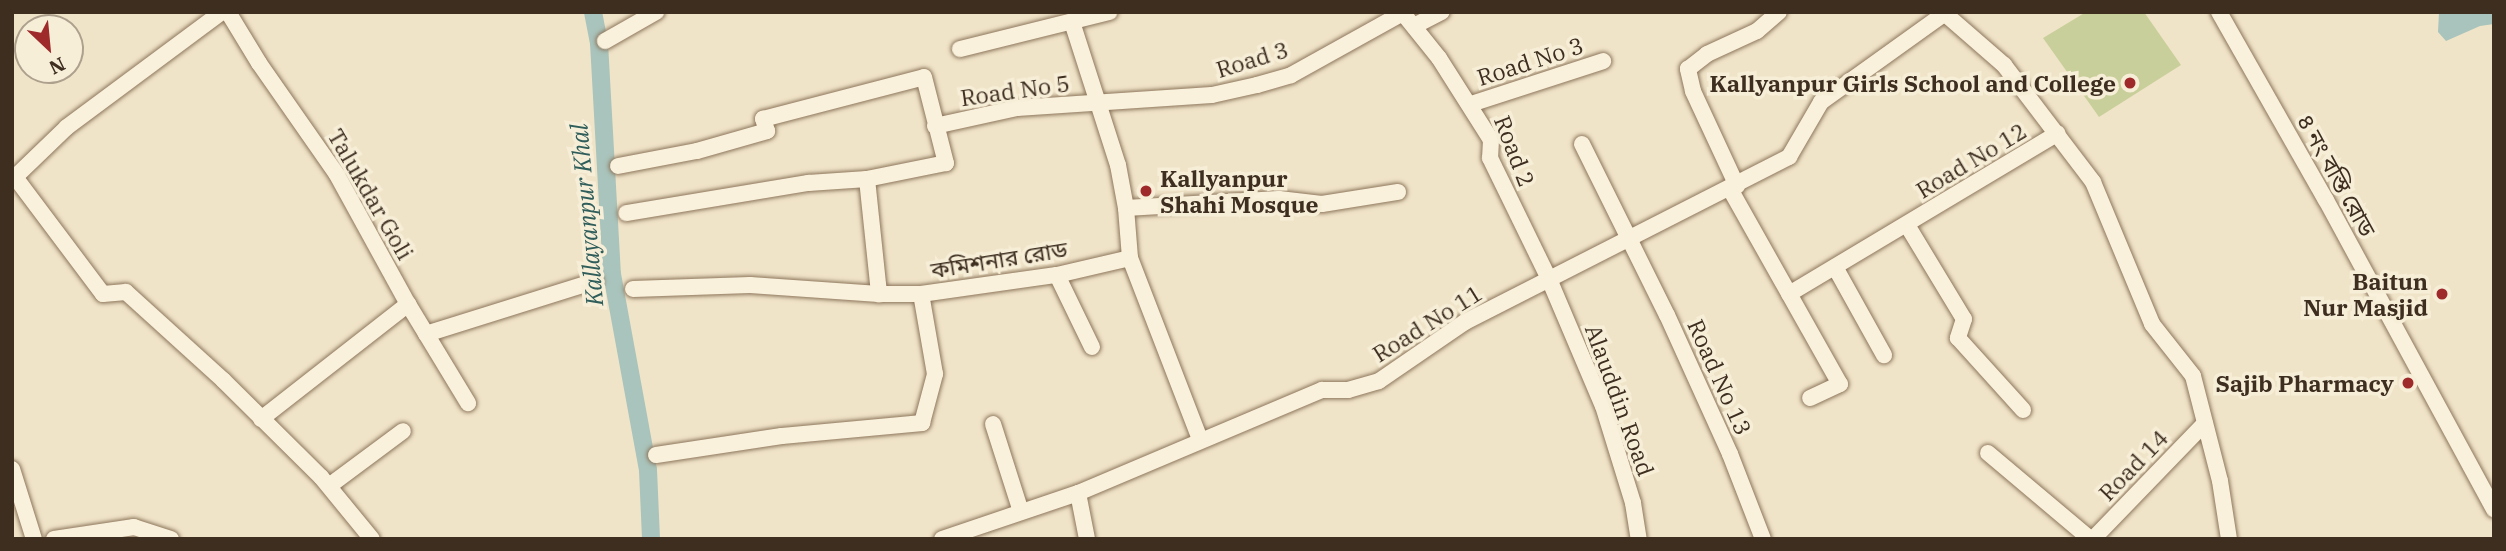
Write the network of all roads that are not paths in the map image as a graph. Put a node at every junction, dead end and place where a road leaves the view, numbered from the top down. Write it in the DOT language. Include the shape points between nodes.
graph roads {
  1 [pos="222,12"];
  2 [pos="228,12"];
  3 [pos="656,12"];
  4 [pos="1109,12"];
  5 [pos="1441,12"];
  6 [pos="1779,12"];
  7 [pos="2219,12"];
  8 [pos="1943,13"];
  9 [pos="1407,17"];
  10 [pos="1072,22"];
  11 [pos="605,41"];
  12 [pos="960,49"];
  13 [pos="1603,61"];
  14 [pos="1100,103"];
  15 [pos="1471,104"];
  16 [pos="935,126"];
  17 [pos="2058,133"];
  18 [pos="1582,144"];
  19 [pos="618,166"];
  20 [pos="13,179"];
  21 [pos="867,179"];
  22 [pos="1733,188"];
  23 [pos="1398,192"];
  24 [pos="1126,208"];
  25 [pos="626,214"];
  26 [pos="1907,225"];
  27 [pos="1630,237"];
  28 [pos="1130,258"];
  29 [pos="1835,267"];
  30 [pos="1057,275"];
  31 [pos="1549,279"];
  32 [pos="595,281"];
  33 [pos="633,289"];
  34 [pos="878,294"];
  35 [pos="921,294"];
  36 [pos="1789,294"];
  37 [pos="408,304"];
  38 [pos="426,334"];
  39 [pos="1093,347"];
  40 [pos="1884,355"];
  41 [pos="1810,398"];
  42 [pos="468,403"];
  43 [pos="2024,410"];
  44 [pos="261,419"];
  45 [pos="2205,423"];
  46 [pos="993,425"];
  47 [pos="403,431"];
  48 [pos="1200,439"];
  49 [pos="1988,453"];
  50 [pos="656,454"];
  51 [pos="12,469"];
  52 [pos="329,486"];
  53 [pos="1078,493"];
  54 [pos="2494,509"];
  55 [pos="1021,512"];
  56 [pos="162,537"];
  57 [pos="34,539"];
  58 [pos="54,539"];
  59 [pos="372,539"];
  60 [pos="942,539"];
  61 [pos="1087,539"];
  62 [pos="1639,539"];
  63 [pos="1763,539"];
  64 [pos="2092,539"];
  65 [pos="2229,539"];
  1 -- 20 [label="street" via="66,127"];
  2 -- 37 [label="street, Talukdar Goli" via="337,174"];
  3 -- 11 [label="street"];
  4 -- 10 [label="street"];
  5 -- 9 [label="street, Road 3"];
  6 -- 22 [label="street" via="1757,31 1707,54 1688,69"];
  7 -- 54 [label="street, ৪ নং বস্তি রোড"];
  8 -- 17 [label="street" via="2004,65"];
  8 -- 22 [label="street, Road No 11" via="1821,102 1788,157"];
  9 -- 14 [label="street, Road 3" via="1291,75 1257,85 1212,95"];
  9 -- 15 [label="street, Road 2"];
  10 -- 12 [label="street"];
  10 -- 14 [label="street, Road No 5"];
  13 -- 15 [label="street, Road No 3"];
  14 -- 16 [label="street, Road No 5" via="1017,108"];
  14 -- 24 [label="street"];
  15 -- 31 [label="street, Road 2" via="1491,140 1490,158"];
  16 -- 19 [label="street" via="924,77 763,119 767,131"];
  16 -- 21 [label="street" via="946,163"];
  17 -- 26 [label="street, Road No 12"];
  17 -- 45 [label="street" via="2107,209 2152,324 2193,376"];
  18 -- 27 [label="street"];
  20 -- 44 [label="street" via="103,294 126,292"];
  21 -- 25 [label="street" via="808,183"];
  21 -- 34 [label="street"];
  22 -- 27 [label="street, Road No 11"];
  22 -- 36 [label="street"];
  23 -- 24 [label="street" via="1322,204 1279,200"];
  24 -- 28 [label="street"];
  26 -- 29 [label="street, Road No 12"];
  26 -- 43 [label="street, Road No 12" via="1964,319 1958,338"];
  27 -- 31 [label="street, Road No 11"];
  27 -- 63 [label="street, Road No 13" via="1730,454"];
  28 -- 30 [label="street, কমিশনার রোড"];
  28 -- 48 [label="street"];
  29 -- 36 [label="street, Road No 12"];
  29 -- 40 [label="street"];
  30 -- 35 [label="street, কমিশনার রোড"];
  30 -- 39 [label="street"];
  31 -- 48 [label="street, Road No 11" via="1465,322 1379,381 1348,390 1322,390"];
  31 -- 62 [label="street, Alauddin Road" via="1603,406 1633,503"];
  32 -- 38 [label="street"];
  33 -- 34 [label="street" via="794,286"];
  34 -- 35 [label="street"];
  35 -- 50 [label="street, কমিশনার রোড" via="935,374 922,423"];
  36 -- 41 [label="street" via="1840,383"];
  37 -- 38 [label="street, Talukdar Goli"];
  37 -- 44 [label="street"];
  38 -- 42 [label="street, Talukdar Goli"];
  44 -- 52 [label="street"];
  45 -- 64 [label="street, Road 14"];
  45 -- 65 [label="street"];
  46 -- 55 [label="street"];
  47 -- 52 [label="street"];
  48 -- 53 [label="street, Road No 11"];
  49 -- 64 [label="street"];
  51 -- 57 [label="street"];
  52 -- 59 [label="street"];
  53 -- 55 [label="street, Road No 11"];
  53 -- 61 [label="street"];
  55 -- 60 [label="street, Road No 11"];
  56 -- 58 [label="street" via="134,527"];
}
